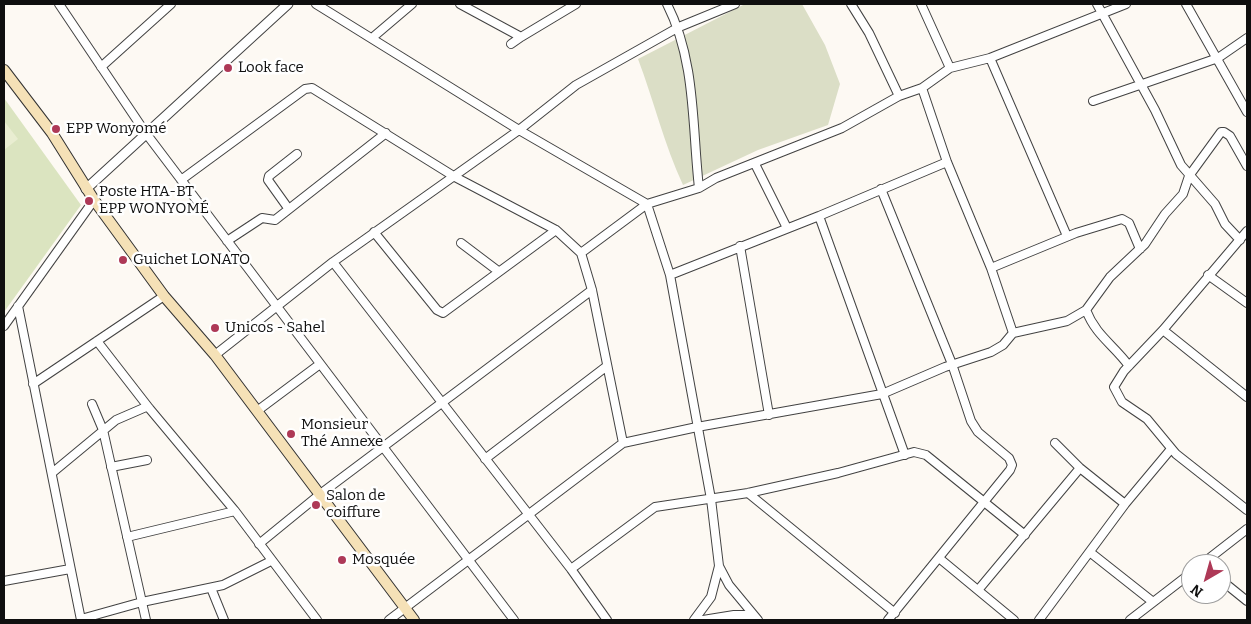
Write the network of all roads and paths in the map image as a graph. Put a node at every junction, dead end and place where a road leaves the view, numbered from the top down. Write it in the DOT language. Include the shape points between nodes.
graph roads {
  1 [pos="59,4"];
  2 [pos="171,4"];
  3 [pos="288,4"];
  4 [pos="316,4"];
  5 [pos="412,4"];
  6 [pos="460,4"];
  7 [pos="576,4"];
  8 [pos="667,4"];
  9 [pos="735,4"];
  10 [pos="851,4"];
  11 [pos="921,4"];
  12 [pos="1097,4"];
  13 [pos="1126,4"];
  14 [pos="1186,4"];
  15 [pos="1101,12"];
  16 [pos="679,27"];
  17 [pos="521,37"];
  18 [pos="372,38"];
  19 [pos="1247,38"];
  20 [pos="511,44"];
  21 [pos="990,58"];
  22 [pos="1218,58"];
  23 [pos="102,67"];
  24 [pos="950,68"];
  25 [pos="4,70"];
  26 [pos="1139,84"];
  27 [pos="922,88"];
  28 [pos="899,96"];
  29 [pos="1093,101"];
  30 [pos="1247,112"];
  31 [pos="519,130"];
  32 [pos="145,132"];
  33 [pos="386,133"];
  34 [pos="297,154"];
  35 [pos="947,162"];
  36 [pos="756,164"];
  37 [pos="1247,166"];
  38 [pos="1189,176"];
  39 [pos="454,177"];
  40 [pos="181,180"];
  41 [pos="699,188"];
  42 [pos="86,189"];
  43 [pos="881,189"];
  44 [pos="94,200"];
  45 [pos="647,204"];
  46 [pos="288,208"];
  47 [pos="819,216"];
  48 [pos="787,228"];
  49 [pos="556,230"];
  50 [pos="1247,231"];
  51 [pos="374,232"];
  52 [pos="1067,236"];
  53 [pos="1240,240"];
  54 [pos="227,241"];
  55 [pos="461,243"];
  56 [pos="740,246"];
  57 [pos="1140,249"];
  58 [pos="580,252"];
  59 [pos="333,262"];
  60 [pos="991,268"];
  61 [pos="498,271"];
  62 [pos="670,275"];
  63 [pos="1208,275"];
  64 [pos="592,290"];
  65 [pos="164,296"];
  66 [pos="1247,303"];
  67 [pos="18,306"];
  68 [pos="277,306"];
  69 [pos="1086,310"];
  70 [pos="4,326"];
  71 [pos="1163,330"];
  72 [pos="1013,333"];
  73 [pos="97,341"];
  74 [pos="215,355"];
  75 [pos="320,364"];
  76 [pos="952,364"];
  77 [pos="607,366"];
  78 [pos="1129,366"];
  79 [pos="33,384"];
  80 [pos="882,394"];
  81 [pos="1247,397"];
  82 [pos="92,404"];
  83 [pos="442,404"];
  84 [pos="149,408"];
  85 [pos="256,411"];
  86 [pos="769,415"];
  87 [pos="697,427"];
  88 [pos="103,430"];
  89 [pos="623,443"];
  90 [pos="1056,443"];
  91 [pos="384,446"];
  92 [pos="1171,449"];
  93 [pos="905,455"];
  94 [pos="485,459"];
  95 [pos="147,460"];
  96 [pos="111,467"];
  97 [pos="1080,468"];
  98 [pos="52,473"];
  99 [pos="748,493"];
  100 [pos="319,495"];
  101 [pos="711,499"];
  102 [pos="984,502"];
  103 [pos="1125,504"];
  104 [pos="1247,510"];
  105 [pos="235,511"];
  106 [pos="527,515"];
  107 [pos="1247,529"];
  108 [pos="1025,534"];
  109 [pos="127,537"];
  110 [pos="259,544"];
  111 [pos="1091,553"];
  112 [pos="1215,554"];
  113 [pos="939,558"];
  114 [pos="468,559"];
  115 [pos="271,561"];
  116 [pos="719,566"];
  117 [pos="70,569"];
  118 [pos="570,569"];
  119 [pos="4,581"];
  120 [pos="1181,581"];
  121 [pos="211,588"];
  122 [pos="1231,588"];
  123 [pos="979,589"];
  124 [pos="1247,601"];
  125 [pos="142,602"];
  126 [pos="1153,602"];
  127 [pos="405,608"];
  128 [pos="895,613"];
  129 [pos="755,618"];
  130 [pos="81,620"];
  131 [pos="146,620"];
  132 [pos="224,620"];
  133 [pos="317,620"];
  134 [pos="389,620"];
  135 [pos="414,620"];
  136 [pos="514,620"];
  137 [pos="607,620"];
  138 [pos="694,620"];
  139 [pos="703,620"];
  140 [pos="888,620"];
  141 [pos="1014,620"];
  142 [pos="1039,620"];
  143 [pos="1130,620"];
  1 -- 23 [label="street"];
  2 -- 23 [label="street"];
  3 -- 32 [label="street"];
  4 -- 18 [label="street"];
  5 -- 18 [label="street"];
  6 -- 17 [label="street"];
  7 -- 17 [label="street"];
  8 -- 16 [label="street"];
  9 -- 16 [label="street"];
  10 -- 28 [label="street" via="869,32"];
  11 -- 24 [label="street"];
  12 -- 15 [label="street"];
  13 -- 15 [label="street"];
  14 -- 22 [label="street"];
  15 -- 21 [label="street"];
  15 -- 26 [label="street"];
  16 -- 31 [label="street" via="576,85"];
  16 -- 41 [label="street" via="692,100"];
  17 -- 20 [label="street"];
  18 -- 31 [label="street"];
  19 -- 22 [label="street"];
  21 -- 24 [label="street"];
  21 -- 52 [label="street"];
  22 -- 26 [label="street"];
  22 -- 30 [label="street"];
  23 -- 32 [label="street"];
  24 -- 27 [label="street"];
  25 -- 42 [label="main road" via="52,133"];
  26 -- 29 [label="street"];
  26 -- 38 [label="street"];
  27 -- 28 [label="street"];
  27 -- 35 [label="street"];
  28 -- 36 [label="street" via="842,128"];
  31 -- 39 [label="street"];
  31 -- 45 [label="street"];
  32 -- 40 [label="street"];
  32 -- 42 [label="street"];
  33 -- 39 [label="street"];
  33 -- 40 [label="street" via="309,87"];
  33 -- 46 [label="street"];
  34 -- 46 [label="street" via="268,180"];
  35 -- 43 [label="street"];
  35 -- 60 [label="street"];
  36 -- 41 [label="street" via="716,178"];
  36 -- 48 [label="street"];
  37 -- 38 [label="street" via="1230,136 1221,132"];
  38 -- 53 [label="street" via="1215,204 1225,224"];
  38 -- 57 [label="street" via="1183,194"];
  39 -- 49 [label="street"];
  39 -- 51 [label="street"];
  40 -- 54 [label="street"];
  41 -- 45 [label="street"];
  42 -- 44 [label="main road"];
  43 -- 47 [label="street"];
  43 -- 76 [label="street"];
  44 -- 65 [label="main road"];
  44 -- 67 [label="street"];
  45 -- 58 [label="street"];
  45 -- 62 [label="street"];
  46 -- 54 [label="street" via="275,220 262,218"];
  47 -- 48 [label="street"];
  47 -- 80 [label="street"];
  48 -- 56 [label="street"];
  49 -- 58 [label="street"];
  49 -- 61 [label="street"];
  50 -- 53 [label="street"];
  51 -- 59 [label="street"];
  51 -- 61 [label="street" via="437,310 443,313"];
  52 -- 57 [label="street" via="1122,219 1129,223"];
  52 -- 60 [label="street"];
  53 -- 63 [label="street"];
  54 -- 68 [label="street"];
  55 -- 61 [label="street"];
  56 -- 62 [label="street"];
  56 -- 86 [label="street"];
  57 -- 69 [label="street" via="1110,277"];
  58 -- 64 [label="street"];
  59 -- 68 [label="street"];
  59 -- 83 [label="street"];
  60 -- 72 [label="street"];
  62 -- 87 [label="street"];
  63 -- 66 [label="street"];
  63 -- 71 [label="street"];
  64 -- 77 [label="street"];
  64 -- 83 [label="street"];
  65 -- 73 [label="street"];
  65 -- 74 [label="main road"];
  67 -- 70 [label="street"];
  67 -- 79 [label="street"];
  68 -- 74 [label="street"];
  68 -- 75 [label="street"];
  69 -- 72 [label="street" via="1067,321"];
  69 -- 78 [label="street" via="1101,337"];
  71 -- 78 [label="street"];
  71 -- 81 [label="street"];
  72 -- 76 [label="street" via="1003,346"];
  73 -- 79 [label="street"];
  73 -- 84 [label="street"];
  74 -- 85 [label="main road"];
  75 -- 85 [label="street"];
  75 -- 91 [label="street"];
  76 -- 80 [label="street"];
  76 -- 102 [label="street" via="974,427 1009,458 1012,465"];
  77 -- 89 [label="street"];
  77 -- 94 [label="street"];
  78 -- 92 [label="street" via="1115,383 1116,394 1147,419"];
  79 -- 98 [label="street"];
  80 -- 86 [label="street"];
  80 -- 93 [label="street"];
  82 -- 88 [label="street"];
  83 -- 91 [label="street"];
  83 -- 94 [label="street"];
  84 -- 88 [label="street" via="123,416"];
  84 -- 105 [label="street"];
  85 -- 100 [label="main road"];
  86 -- 87 [label="street"];
  87 -- 89 [label="street"];
  87 -- 101 [label="street"];
  88 -- 96 [label="street"];
  88 -- 98 [label="street"];
  89 -- 106 [label="street"];
  90 -- 97 [label="street"];
  91 -- 100 [label="street"];
  91 -- 114 [label="street"];
  92 -- 103 [label="street"];
  92 -- 104 [label="street"];
  93 -- 99 [label="street"];
  93 -- 102 [label="street" via="926,454"];
  94 -- 106 [label="street"];
  95 -- 96 [label="street"];
  96 -- 109 [label="street"];
  97 -- 103 [label="street"];
  97 -- 108 [label="street"];
  98 -- 117 [label="street"];
  99 -- 101 [label="street"];
  99 -- 128 [label="street"];
  100 -- 110 [label="street"];
  100 -- 127 [label="main road"];
  101 -- 116 [label="street"];
  101 -- 118 [label="street" via="650,509"];
  102 -- 108 [label="street"];
  102 -- 113 [label="street"];
  103 -- 111 [label="street"];
  105 -- 109 [label="street"];
  105 -- 110 [label="street"];
  106 -- 114 [label="street"];
  106 -- 118 [label="street"];
  107 -- 112 [label="street"];
  108 -- 123 [label="street"];
  109 -- 125 [label="street"];
  110 -- 115 [label="street"];
  111 -- 126 [label="street"];
  111 -- 142 [label="street"];
  113 -- 123 [label="street"];
  113 -- 128 [label="street"];
  114 -- 127 [label="street"];
  114 -- 136 [label="street"];
  115 -- 121 [label="street"];
  115 -- 133 [label="street"];
  116 -- 129 [label="street" via="729,585"];
  116 -- 138 [label="street" via="711,598"];
  117 -- 119 [label="street"];
  117 -- 130 [label="street"];
  118 -- 137 [label="street"];
  120 -- 126 [label="street"];
  121 -- 125 [label="street"];
  121 -- 132 [label="street"];
  122 -- 124 [label="street"];
  123 -- 141 [label="street"];
  125 -- 130 [label="street"];
  125 -- 131 [label="street"];
  126 -- 143 [label="street"];
  127 -- 134 [label="street"];
  127 -- 135 [label="main road"];
  128 -- 140 [label="street"];
  129 -- 139 [label="street" via="734,615"];
}
